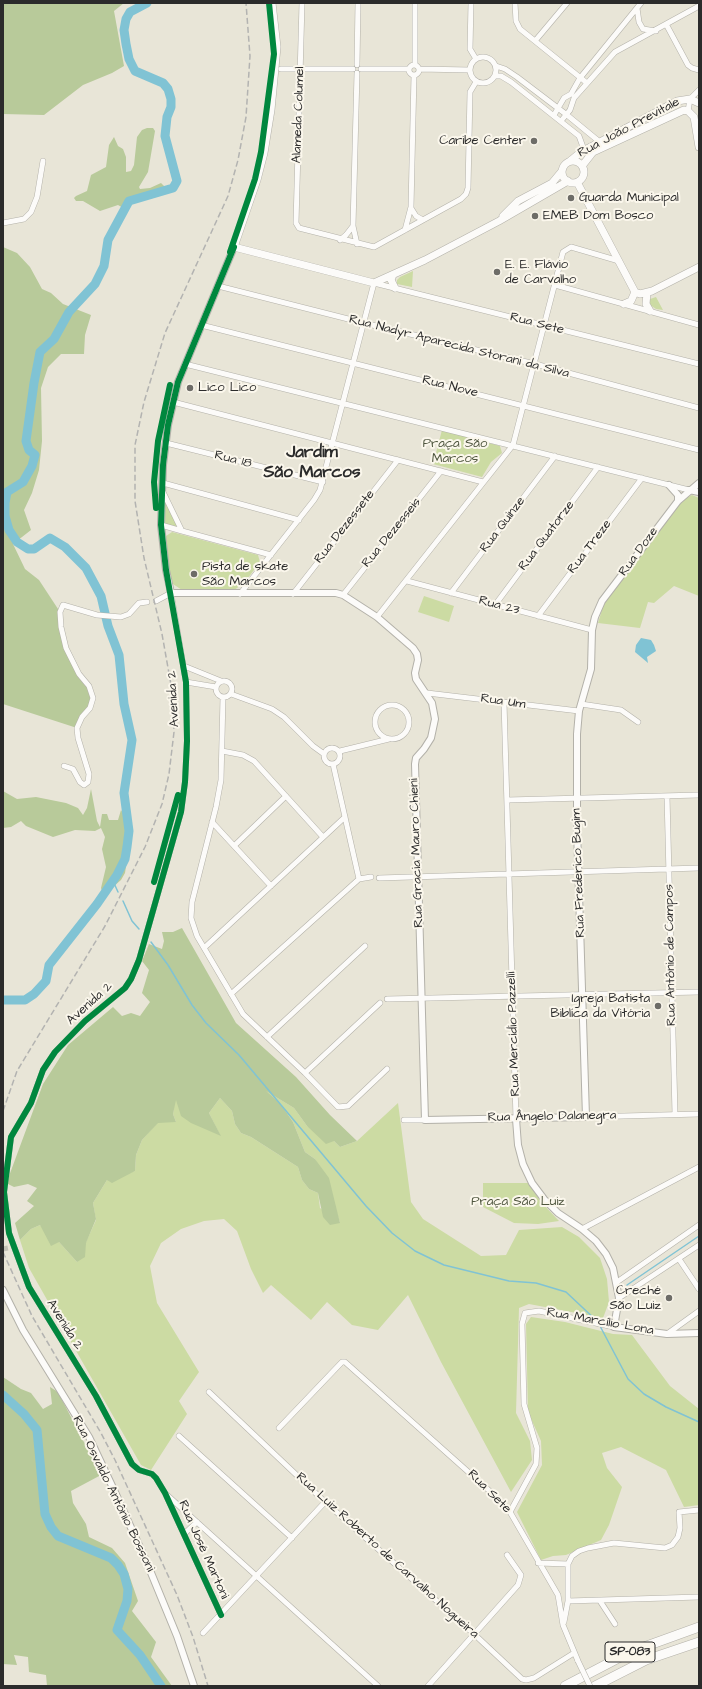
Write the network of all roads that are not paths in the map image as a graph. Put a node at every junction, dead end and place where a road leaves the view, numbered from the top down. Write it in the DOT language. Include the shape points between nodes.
graph roads {
  1 [pos="272,3"];
  2 [pos="302,3"];
  3 [pos="358,3"];
  4 [pos="415,3"];
  5 [pos="471,3"];
  6 [pos="515,3"];
  7 [pos="567,3"];
  8 [pos="641,3"];
  9 [pos="699,6"];
  10 [pos="637,8"];
  11 [pos="639,22"];
  12 [pos="666,24"];
  13 [pos="623,26"];
  14 [pos="643,28"];
  15 [pos="656,32"];
  16 [pos="638,40"];
  17 [pos="535,41"];
  18 [pos="476,59"];
  19 [pos="415,65"];
  20 [pos="496,66"];
  21 [pos="300,68"];
  22 [pos="281,69"];
  23 [pos="357,69"];
  24 [pos="409,69"];
  25 [pos="419,69"];
  26 [pos="470,70"];
  27 [pos="699,70"];
  28 [pos="414,74"];
  29 [pos="495,76"];
  30 [pos="580,78"];
  31 [pos="476,82"];
  32 [pos="523,82"];
  33 [pos="587,83"];
  34 [pos="519,88"];
  35 [pos="699,90"];
  36 [pos="572,96"];
  37 [pos="690,99"];
  38 [pos="699,103"];
  39 [pos="558,107"];
  40 [pos="688,111"];
  41 [pos="554,115"];
  42 [pos="567,115"];
  43 [pos="561,121"];
  44 [pos="601,145"];
  45 [pos="699,147"];
  46 [pos="581,152"];
  47 [pos="43,161"];
  48 [pos="570,161"];
  49 [pos="582,166"];
  50 [pos="562,171"];
  51 [pos="568,182"];
  52 [pos="577,182"];
  53 [pos="411,207"];
  54 [pos="423,220"];
  55 [pos="499,221"];
  56 [pos="3,223"];
  57 [pos="353,226"];
  58 [pos="405,230"];
  59 [pos="340,240"];
  60 [pos="357,244"];
  61 [pos="234,247"];
  62 [pos="619,261"];
  63 [pos="699,267"];
  64 [pos="392,275"];
  65 [pos="374,283"];
  66 [pos="555,285"];
  67 [pos="218,286"];
  68 [pos="395,288"];
  69 [pos="635,292"];
  70 [pos="647,293"];
  71 [pos="624,304"];
  72 [pos="650,311"];
  73 [pos="364,323"];
  74 [pos="201,325"];
  75 [pos="699,325"];
  76 [pos="544,326"];
  77 [pos="185,364"];
  78 [pos="354,364"];
  79 [pos="534,364"];
  80 [pos="699,364"];
  81 [pos="173,402"];
  82 [pos="344,404"];
  83 [pos="524,405"];
  84 [pos="699,408"];
  85 [pos="166,443"];
  86 [pos="333,443"];
  87 [pos="513,445"];
  88 [pos="699,450"];
  89 [pos="555,456"];
  90 [pos="398,460"];
  91 [pos="598,467"];
  92 [pos="441,471"];
  93 [pos="642,478"];
  94 [pos="323,482"];
  95 [pos="483,482"];
  96 [pos="163,483"];
  97 [pos="699,483"];
  98 [pos="669,485"];
  99 [pos="690,490"];
  100 [pos="162,491"];
  101 [pos="699,492"];
  102 [pos="678,501"];
  103 [pos="299,520"];
  104 [pos="161,525"];
  105 [pos="182,531"];
  106 [pos="271,555"];
  107 [pos="406,581"];
  108 [pos="171,593"];
  109 [pos="451,593"];
  110 [pos="240,594"];
  111 [pos="293,594"];
  112 [pos="342,595"];
  113 [pos="156,601"];
  114 [pos="147,602"];
  115 [pos="494,604"];
  116 [pos="538,616"];
  117 [pos="377,617"];
  118 [pos="592,630"];
  119 [pos="184,666"];
  120 [pos="221,681"];
  121 [pos="186,682"];
  122 [pos="216,687"];
  123 [pos="427,693"];
  124 [pos="231,694"];
  125 [pos="223,697"];
  126 [pos="504,702"];
  127 [pos="581,704"];
  128 [pos="579,711"];
  129 [pos="638,722"];
  130 [pos="390,738"];
  131 [pos="222,751"];
  132 [pos="340,751"];
  133 [pos="324,754"];
  134 [pos="333,764"];
  135 [pos="64,766"];
  136 [pos="699,795"];
  137 [pos="286,796"];
  138 [pos="667,796"];
  139 [pos="577,798"];
  140 [pos="507,800"];
  141 [pos="345,817"];
  142 [pos="212,822"];
  143 [pos="323,837"];
  144 [pos="234,846"];
  145 [pos="699,868"];
  146 [pos="669,870"];
  147 [pos="578,872"];
  148 [pos="509,874"];
  149 [pos="371,877"];
  150 [pos="418,877"];
  151 [pos="379,878"];
  152 [pos="359,879"];
  153 [pos="271,886"];
  154 [pos="365,946"];
  155 [pos="204,948"];
  156 [pos="699,992"];
  157 [pos="672,993"];
  158 [pos="231,994"];
  159 [pos="583,995"];
  160 [pos="513,996"];
  161 [pos="387,999"];
  162 [pos="421,999"];
  163 [pos="380,1003"];
  164 [pos="267,1037"];
  165 [pos="387,1069"];
  166 [pos="305,1073"];
  167 [pos="675,1114"];
  168 [pos="699,1114"];
  169 [pos="586,1117"];
  170 [pos="516,1118"];
  171 [pos="404,1120"];
  172 [pos="425,1120"];
  173 [pos="699,1167"];
  174 [pos="699,1225"];
  175 [pos="582,1229"];
  176 [pos="699,1245"];
  177 [pos="679,1259"];
  178 [pos="617,1282"];
  179 [pos="699,1289"];
  180 [pos="3,1290"];
  181 [pos="619,1298"];
  182 [pos="699,1311"];
  183 [pos="614,1328"];
  184 [pos="699,1333"];
  185 [pos="667,1334"];
  186 [pos="209,1392"];
  187 [pos="279,1428"];
  188 [pos="179,1436"];
  189 [pos="165,1493"];
  190 [pos="325,1502"];
  191 [pos="699,1510"];
  192 [pos="510,1512"];
  193 [pos="198,1522"];
  194 [pos="184,1534"];
  195 [pos="292,1538"];
  196 [pos="508,1555"];
  197 [pos="538,1563"];
  198 [pos="568,1564"];
  199 [pos="258,1575"];
  200 [pos="699,1597"];
  201 [pos="568,1601"];
  202 [pos="600,1601"];
  203 [pos="221,1615"];
  204 [pos="615,1624"];
  205 [pos="563,1625"];
  206 [pos="699,1627"];
  207 [pos="203,1633"];
  208 [pos="474,1634"];
  209 [pos="699,1642"];
  210 [pos="574,1653"];
  211 [pos="194,1686"];
  212 [pos="378,1686"];
  213 [pos="428,1686"];
  214 [pos="565,1686"];
  215 [pos="590,1686"];
  216 [pos="595,1686"];
  1 -- 61 [label="main road" via="277,47 271,110 259,173"];
  2 -- 21 [label="street, Alameda Columel"];
  3 -- 23 [label="street"];
  4 -- 19 [label="street"];
  5 -- 18 [label="street" via="470,49"];
  6 -- 17 [label="street" via="517,25"];
  7 -- 17 [label="street"];
  8 -- 10 [label="street"];
  9 -- 12 [label="street"];
  10 -- 11 [label="street"];
  10 -- 13 [label="street"];
  11 -- 13 [label="street" via="630,22"];
  11 -- 14 [label="street"];
  12 -- 15 [label="street"];
  12 -- 27 [label="street" via="688,65"];
  13 -- 30 [label="street"];
  14 -- 15 [label="street"];
  14 -- 16 [label="street"];
  15 -- 16 [label="street"];
  16 -- 33 [label="street" via="615,52"];
  17 -- 30 [label="street"];
  18 -- 20 [label="street" via="488,58"];
  18 -- 26 [label="street"];
  19 -- 24 [label="street"];
  19 -- 25 [label="street"];
  20 -- 29 [label="street"];
  20 -- 32 [label="street" via="505,69"];
  21 -- 22 [label="street"];
  21 -- 23 [label="street"];
  21 -- 59 [label="street, Alameda Columel" via="297,226"];
  23 -- 24 [label="street"];
  23 -- 57 [label="street"];
  24 -- 28 [label="street" via="411,74"];
  25 -- 26 [label="street"];
  25 -- 28 [label="street"];
  26 -- 31 [label="street"];
  28 -- 53 [label="street"];
  29 -- 31 [label="street" via="485,84"];
  29 -- 34 [label="street" via="505,78"];
  30 -- 33 [label="street"];
  30 -- 36 [label="street"];
  31 -- 54 [label="street" via="470,92 466,194"];
  32 -- 34 [label="street"];
  32 -- 39 [label="street"];
  33 -- 36 [label="street"];
  34 -- 41 [label="street"];
  35 -- 37 [label="street"];
  36 -- 39 [label="street" via="564,98"];
  36 -- 42 [label="street"];
  37 -- 38 [label="main road, Rua João Previtale"];
  37 -- 40 [label="street, Rua João Previtale"];
  37 -- 44 [label="main road, Rua João Previtale" via="677,101"];
  39 -- 41 [label="street"];
  39 -- 42 [label="street"];
  40 -- 44 [label="main road" via="679,111"];
  40 -- 45 [label="main road, Rua João Previtale" via="694,117"];
  41 -- 43 [label="street"];
  42 -- 43 [label="street"];
  42 -- 44 [label="street"];
  43 -- 46 [label="street" via="579,136"];
  44 -- 46 [label="main road, Rua João Previtale"];
  44 -- 49 [label="main road"];
  46 -- 48 [label="main road, Rua João Previtale"];
  47 -- 56 [label="street" via="37,197 30,212 24,219"];
  48 -- 49 [label="main road" via="577,161"];
  48 -- 50 [label="main road" via="563,166"];
  49 -- 52 [label="main road" via="584,173"];
  50 -- 51 [label="main road" via="564,179"];
  50 -- 55 [label="main road" via="552,183 518,201"];
  51 -- 52 [label="main road"];
  51 -- 55 [label="main road"];
  52 -- 62 [label="main road"];
  53 -- 54 [label="street" via="416,216"];
  53 -- 58 [label="street"];
  54 -- 58 [label="street"];
  55 -- 64 [label="main road"];
  57 -- 59 [label="street"];
  57 -- 60 [label="street"];
  58 -- 60 [label="street" via="374,247"];
  59 -- 60 [label="street"];
  61 -- 65 [label="main road"];
  61 -- 67 [label="street, Avenida 2"];
  62 -- 66 [label="street" via="571,247 566,248"];
  62 -- 69 [label="main road"];
  63 -- 70 [label="main road"];
  64 -- 65 [label="main road"];
  64 -- 68 [label="main road" via="391,280"];
  65 -- 68 [label="street, Rua Sete"];
  65 -- 73 [label="street"];
  66 -- 71 [label="street"];
  66 -- 76 [label="street"];
  67 -- 73 [label="street, Rua Nadyr Aparecida Storani da Silva"];
  67 -- 74 [label="street, Avenida 2"];
  68 -- 76 [label="street, Rua Sete"];
  69 -- 70 [label="main road"];
  69 -- 71 [label="main road" via="631,301"];
  70 -- 72 [label="main road" via="646,304"];
  71 -- 72 [label="street"];
  72 -- 75 [label="street"];
  73 -- 78 [label="street"];
  73 -- 79 [label="street, Rua Nadyr Aparecida Storani da Silva"];
  74 -- 77 [label="street, Avenida 2"];
  74 -- 78 [label="street, Rua Nove"];
  76 -- 79 [label="street"];
  76 -- 80 [label="street, Rua Sete"];
  77 -- 81 [label="street, Avenida 2"];
  77 -- 82 [label="street"];
  78 -- 82 [label="street"];
  78 -- 83 [label="street, Rua Nove"];
  79 -- 83 [label="street"];
  79 -- 84 [label="street, Rua Nadyr Aparecida Storani da Silva"];
  81 -- 85 [label="street, Avenida 2"];
  81 -- 86 [label="street"];
  82 -- 86 [label="street"];
  82 -- 87 [label="street"];
  83 -- 87 [label="street"];
  83 -- 88 [label="street, Rua Nove"];
  85 -- 94 [label="street, Rua 18"];
  85 -- 96 [label="street, Avenida 2"];
  86 -- 90 [label="street"];
  86 -- 94 [label="street"];
  87 -- 89 [label="street"];
  87 -- 95 [label="street"];
  89 -- 91 [label="street"];
  89 -- 109 [label="street, Rua Quinze"];
  90 -- 92 [label="street"];
  90 -- 111 [label="street, Rua Dezessete"];
  91 -- 93 [label="street"];
  91 -- 115 [label="street, Rua Quatorze"];
  92 -- 95 [label="street"];
  92 -- 112 [label="street, Rua Dezesseis"];
  93 -- 98 [label="street"];
  93 -- 116 [label="street, Rua Treze"];
  94 -- 103 [label="street" via="314,500"];
  95 -- 107 [label="street"];
  96 -- 100 [label="street, Avenida 2"];
  96 -- 103 [label="street"];
  97 -- 99 [label="street, Rua Doze"];
  98 -- 99 [label="street"];
  98 -- 102 [label="street" via="678,495"];
  99 -- 101 [label="street"];
  99 -- 102 [label="street, Rua Doze"];
  100 -- 104 [label="street, Avenida 2"];
  100 -- 105 [label="street"];
  102 -- 118 [label="street, Rua Doze" via="602,601"];
  103 -- 106 [label="street"];
  104 -- 105 [label="street"];
  104 -- 108 [label="street, Avenida 2"];
  105 -- 106 [label="street"];
  106 -- 110 [label="street"];
  107 -- 109 [label="street, Rua 23"];
  107 -- 117 [label="street"];
  108 -- 110 [label="street"];
  108 -- 113 [label="street"];
  108 -- 119 [label="street, Avenida 2"];
  109 -- 115 [label="street, Rua 23"];
  110 -- 111 [label="street"];
  111 -- 112 [label="street"];
  112 -- 117 [label="street, Rua Gracia Mauro Chieni"];
  114 -- 135 [label="street" via="139,603 129,614 121,617 96,615 63,605 60,612 61,627 66,648 79,674 89,686 93,698 90,708 77,728 89,774 88,782 84,785 73,769"];
  115 -- 116 [label="street, Rua 23"];
  116 -- 118 [label="street, Rua 23"];
  117 -- 123 [label="street, Rua Gracia Mauro Chieni" via="417,654 416,679"];
  118 -- 127 [label="street, Rua Frederico Bugim" via="591,669"];
  119 -- 120 [label="street"];
  119 -- 121 [label="street, Avenida 2"];
  120 -- 122 [label="street"];
  120 -- 124 [label="street" via="228,681 231,684"];
  121 -- 122 [label="street"];
  121 -- 189 [label="street, Avenida 2" via="187,741 181,812 139,960 125,988 86,1021 55,1052 43,1070 31,1103 11,1137 4,1192 11,1248 37,1302 96,1396 132,1464 139,1470 152,1474"];
  122 -- 125 [label="street" via="217,693"];
  123 -- 126 [label="street, Rua Um"];
  123 -- 150 [label="street, Rua Gracia Mauro Chieni" via="435,719 432,738 416,758 415,764"];
  124 -- 125 [label="street"];
  124 -- 133 [label="street" via="272,709"];
  125 -- 131 [label="street"];
  126 -- 128 [label="street, Rua Um"];
  126 -- 140 [label="street, Rua Mercídio Pazzelli"];
  127 -- 128 [label="street, Rua Frederico Bugim"];
  127 -- 129 [label="street" via="621,710"];
  128 -- 139 [label="street, Rua Frederico Bugim"];
  130 -- 130 [label="street" via="404,734 409,724 404,710 394,705 383,708 376,717 377,729"];
  130 -- 132 [label="street"];
  131 -- 137 [label="street" via="244,755 254,761"];
  131 -- 142 [label="street" via="220,780"];
  132 -- 133 [label="street" via="333,747"];
  132 -- 134 [label="street" via="340,760"];
  133 -- 134 [label="street" via="326,761"];
  134 -- 141 [label="street"];
  136 -- 138 [label="street"];
  137 -- 143 [label="street"];
  137 -- 144 [label="street"];
  138 -- 139 [label="street"];
  138 -- 146 [label="street, Rua Antônio de Campos"];
  139 -- 140 [label="street"];
  139 -- 147 [label="street, Rua Frederico Bugim"];
  140 -- 148 [label="street, Rua Mercídio Pazzelli"];
  141 -- 143 [label="street"];
  141 -- 152 [label="street"];
  142 -- 144 [label="street"];
  142 -- 155 [label="street" via="194,889 190,918"];
  143 -- 153 [label="street"];
  144 -- 153 [label="street"];
  145 -- 146 [label="street"];
  146 -- 147 [label="street"];
  146 -- 157 [label="street, Rua Antônio de Campos"];
  147 -- 148 [label="street"];
  147 -- 159 [label="street, Rua Frederico Bugim"];
  148 -- 150 [label="street"];
  148 -- 160 [label="street, Rua Mercídio Pazzelli"];
  149 -- 152 [label="street"];
  150 -- 151 [label="street"];
  150 -- 162 [label="street, Rua Gracia Mauro Chieni"];
  152 -- 158 [label="street"];
  153 -- 155 [label="street"];
  154 -- 164 [label="street"];
  155 -- 158 [label="street"];
  156 -- 157 [label="street"];
  157 -- 159 [label="street"];
  157 -- 167 [label="street, Rua Antônio de Campos"];
  158 -- 164 [label="street" via="243,1014"];
  159 -- 160 [label="street"];
  159 -- 169 [label="street, Rua Frederico Bugim"];
  160 -- 162 [label="street"];
  160 -- 170 [label="street, Rua Mercídio Pazzelli"];
  161 -- 162 [label="street"];
  162 -- 172 [label="street, Rua Gracia Mauro Chieni"];
  163 -- 166 [label="street"];
  164 -- 166 [label="street"];
  165 -- 166 [label="street" via="344,1108 338,1108 333,1104"];
  167 -- 168 [label="street, Rua Ângelo Dalanegra"];
  167 -- 169 [label="street, Rua Ângelo Dalanegra"];
  169 -- 170 [label="street, Rua Ângelo Dalanegra"];
  170 -- 172 [label="street, Rua Ângelo Dalanegra"];
  170 -- 175 [label="street, Rua Mercídio Pazzelli" via="518,1145 532,1184 558,1213"];
  171 -- 172 [label="street, Rua Ângelo Dalanegra"];
  173 -- 175 [label="street"];
  174 -- 178 [label="street"];
  175 -- 178 [label="street, Rua Mercídio Pazzelli" via="606,1254"];
  176 -- 177 [label="street"];
  177 -- 179 [label="street"];
  177 -- 181 [label="street"];
  178 -- 181 [label="street, Rua Mercídio Pazzelli"];
  180 -- 211 [label="street, Rua Osvaldo Antônio Bossoni" via="23,1330 89,1437 150,1570"];
  181 -- 183 [label="street, Rua Mercídio Pazzelli"];
  182 -- 185 [label="street"];
  183 -- 185 [label="street, Rua Marcílio Lona"];
  183 -- 192 [label="street, Rua Marcílio Lona" via="539,1311 525,1313 522,1324 524,1404 537,1448 536,1464"];
  184 -- 185 [label="street, Rua Marcílio Lona"];
  186 -- 190 [label="street, Rua Luiz Roberto de Carvalho Nogueira"];
  187 -- 192 [label="street, Rua Sete" via="345,1362"];
  188 -- 195 [label="street"];
  189 -- 193 [label="street"];
  189 -- 194 [label="street, Rua José Martoni"];
  190 -- 195 [label="street"];
  190 -- 208 [label="street, Rua Luiz Roberto de Carvalho Nogueira"];
  191 -- 198 [label="street" via="679,1512 678,1537 672,1545 665,1548 614,1544 588,1548 572,1556"];
  192 -- 197 [label="street, Rua Sete"];
  193 -- 194 [label="street"];
  193 -- 199 [label="street"];
  194 -- 203 [label="street, Rua José Martoni"];
  195 -- 199 [label="street"];
  196 -- 208 [label="street" via="520,1572 521,1579"];
  197 -- 198 [label="street"];
  197 -- 205 [label="street, Rua Sete" via="558,1595"];
  198 -- 201 [label="street"];
  199 -- 203 [label="street"];
  199 -- 212 [label="street"];
  200 -- 202 [label="street"];
  201 -- 202 [label="street"];
  201 -- 205 [label="street"];
  202 -- 204 [label="street"];
  203 -- 207 [label="street"];
  205 -- 210 [label="street, Rua Sete"];
  206 -- 214 [label="highway, SP-083" via="630,1652"];
  208 -- 210 [label="street, Rua Luiz Roberto de Carvalho Nogueira" via="526,1680 534,1678"];
  208 -- 213 [label="street"];
  209 -- 216 [label="highway, SP-083" via="646,1660"];
  210 -- 215 [label="street, Rua Sete, bridge"];
}
